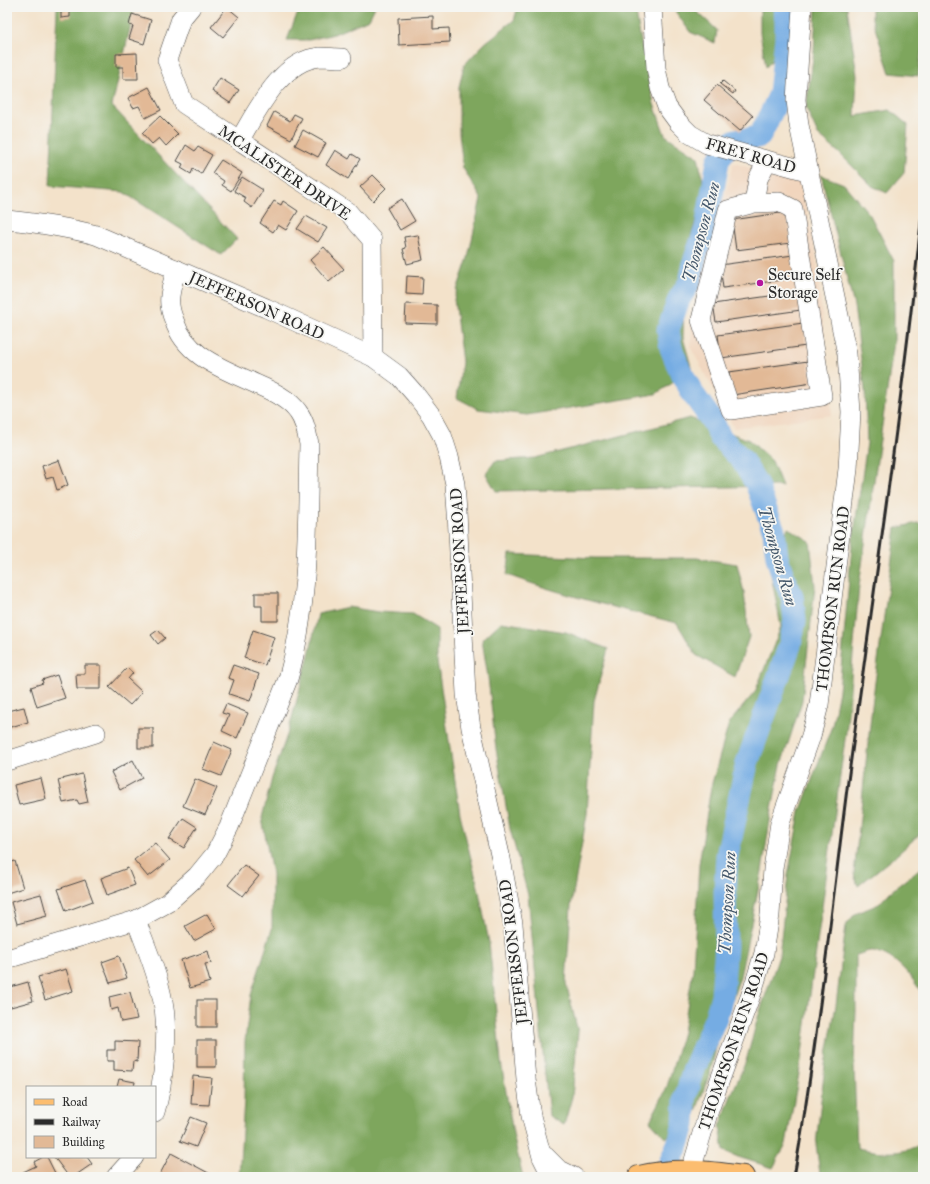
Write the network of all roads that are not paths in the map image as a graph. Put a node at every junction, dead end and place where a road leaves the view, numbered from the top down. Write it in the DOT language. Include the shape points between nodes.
graph roads {
  1 [pos="191,7"];
  2 [pos="652,7"];
  3 [pos="802,7"];
  4 [pos="342,58"];
  5 [pos="240,140"];
  6 [pos="767,161"];
  7 [pos="808,171"];
  8 [pos="754,204"];
  9 [pos="7,220"];
  10 [pos="176,269"];
  11 [pos="373,357"];
  12 [pos="96,733"];
  13 [pos="7,761"];
  14 [pos="136,920"];
  15 [pos="7,959"];
  16 [pos="156,1106"];
  17 [pos="539,1148"];
  18 [pos="133,1158"];
  19 [pos="685,1173"];
  20 [pos="646,1175"];
  21 [pos="116,1177"];
  22 [pos="544,1177"];
  23 [pos="552,1177"];
  24 [pos="574,1177"];
  25 [pos="743,1177"];
  1 -- 5 [label="street, MCALISTER DRIVE" via="182,19 167,60 184,104"];
  2 -- 6 [label="street, FREY ROAD" via="656,68 660,88 667,107 678,122 690,134 707,144"];
  3 -- 7 [label="street, THOMPSON RUN ROAD" via="796,100"];
  4 -- 5 [label="street" via="319,57 301,63 284,74"];
  5 -- 11 [label="street, MCALISTER DRIVE" via="348,212 372,240"];
  6 -- 7 [label="street, FREY ROAD"];
  6 -- 8 [label="street" via="758,179"];
  7 -- 19 [label="street, THOMPSON RUN ROAD" via="847,354 852,412 847,477 819,705 811,736 780,823 764,953"];
  8 -- 8 [label="street" via="728,210 701,320 731,410 822,396 793,209 779,202"];
  9 -- 10 [label="street, JEFFERSON ROAD" via="70,228 96,235"];
  10 -- 11 [label="street, JEFFERSON ROAD"];
  10 -- 14 [label="street" via="170,306 176,327 189,346 207,361 282,397 302,418 309,444 306,580 302,614 288,679 222,842 206,866 187,886 167,903"];
  11 -- 17 [label="street, JEFFERSON ROAD" via="399,376 431,415 442,435 455,484 466,694 477,758 512,917 526,1079"];
  12 -- 13 [label="street"];
  14 -- 15 [label="street"];
  14 -- 16 [label="street" via="157,980 165,1013 165,1047"];
  17 -- 22 [label="street"];
  17 -- 23 [label="street, JEFFERSON ROAD"];
  17 -- 24 [label="street" via="558,1169"];
  18 -- 21 [label="street"];
  19 -- 20 [label="main road"];
  19 -- 25 [label="main road"];
}
